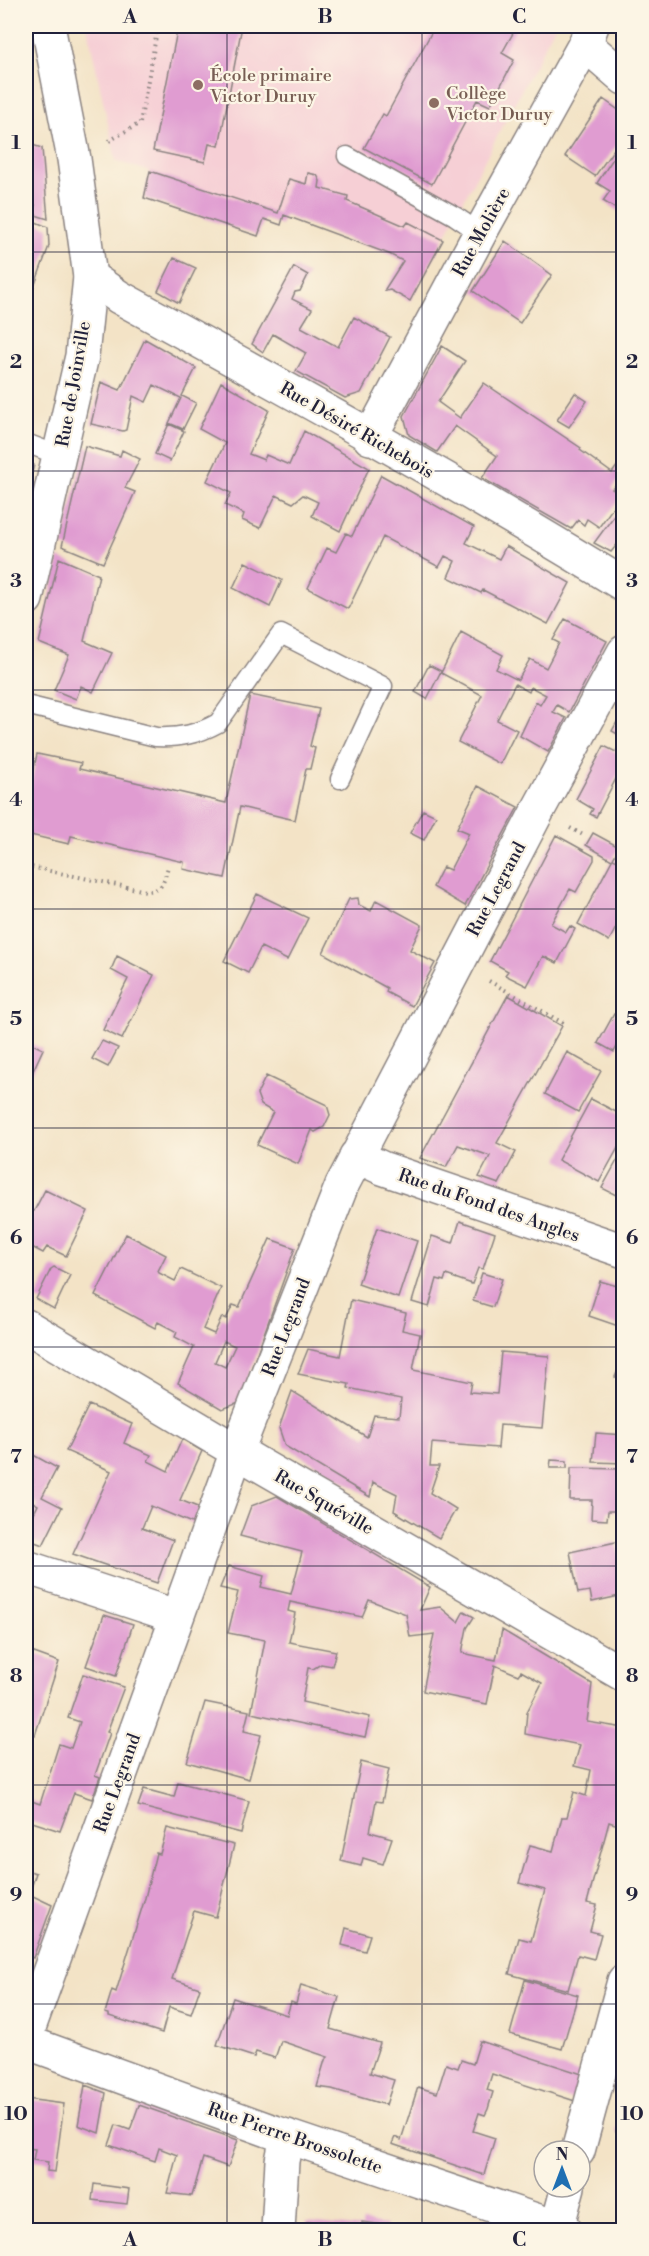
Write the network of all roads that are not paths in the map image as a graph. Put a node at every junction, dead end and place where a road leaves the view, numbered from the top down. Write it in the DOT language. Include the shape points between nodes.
graph roads {
  1 [pos="48,26"];
  2 [pos="588,35"];
  3 [pos="624,78"];
  4 [pos="347,156"];
  5 [pos="480,233"];
  6 [pos="90,277"];
  7 [pos="370,438"];
  8 [pos="26,443"];
  9 [pos="60,456"];
  10 [pos="624,585"];
  11 [pos="26,599"];
  12 [pos="624,652"];
  13 [pos="26,705"];
  14 [pos="340,779"];
  15 [pos="356,1156"];
  16 [pos="624,1251"];
  17 [pos="26,1326"];
  18 [pos="237,1451"];
  19 [pos="26,1568"];
  20 [pos="176,1622"];
  21 [pos="624,1675"];
  22 [pos="624,1981"];
  23 [pos="26,2036"];
  24 [pos="26,2042"];
  25 [pos="287,2136"];
  26 [pos="581,2139"];
  27 [pos="566,2199"];
  28 [pos="561,2229"];
  29 [pos="278,2230"];
  1 -- 6 [label="street, Rue de Joinville" via="74,159"];
  2 -- 3 [label="street"];
  2 -- 5 [label="street, Rue Molière"];
  4 -- 5 [label="lane"];
  5 -- 7 [label="street, Rue Molière"];
  6 -- 7 [label="street, Rue Désiré Richebois"];
  6 -- 9 [label="street, Rue de Joinville" via="82,356"];
  7 -- 10 [label="street, Rue Désiré Richebois"];
  8 -- 9 [label="lane"];
  9 -- 11 [label="street, Rue de Joinville"];
  12 -- 15 [label="street, Rue Legrand"];
  13 -- 14 [label="lane" via="156,737 178,738 218,723 281,634 383,686"];
  15 -- 16 [label="street, Rue du Fond des Angles"];
  15 -- 18 [label="street, Rue Legrand"];
  17 -- 18 [label="street, Rue Squéville"];
  18 -- 20 [label="street, Rue Legrand"];
  18 -- 21 [label="street, Rue Squéville"];
  19 -- 20 [label="street" via="160,1611"];
  20 -- 23 [label="street, Rue Legrand"];
  22 -- 26 [label="street"];
  24 -- 25 [label="street, Rue Pierre Brossolette"];
  25 -- 28 [label="street, Rue Pierre Brossolette"];
  25 -- 29 [label="street"];
  27 -- 28 [label="street"];
}
